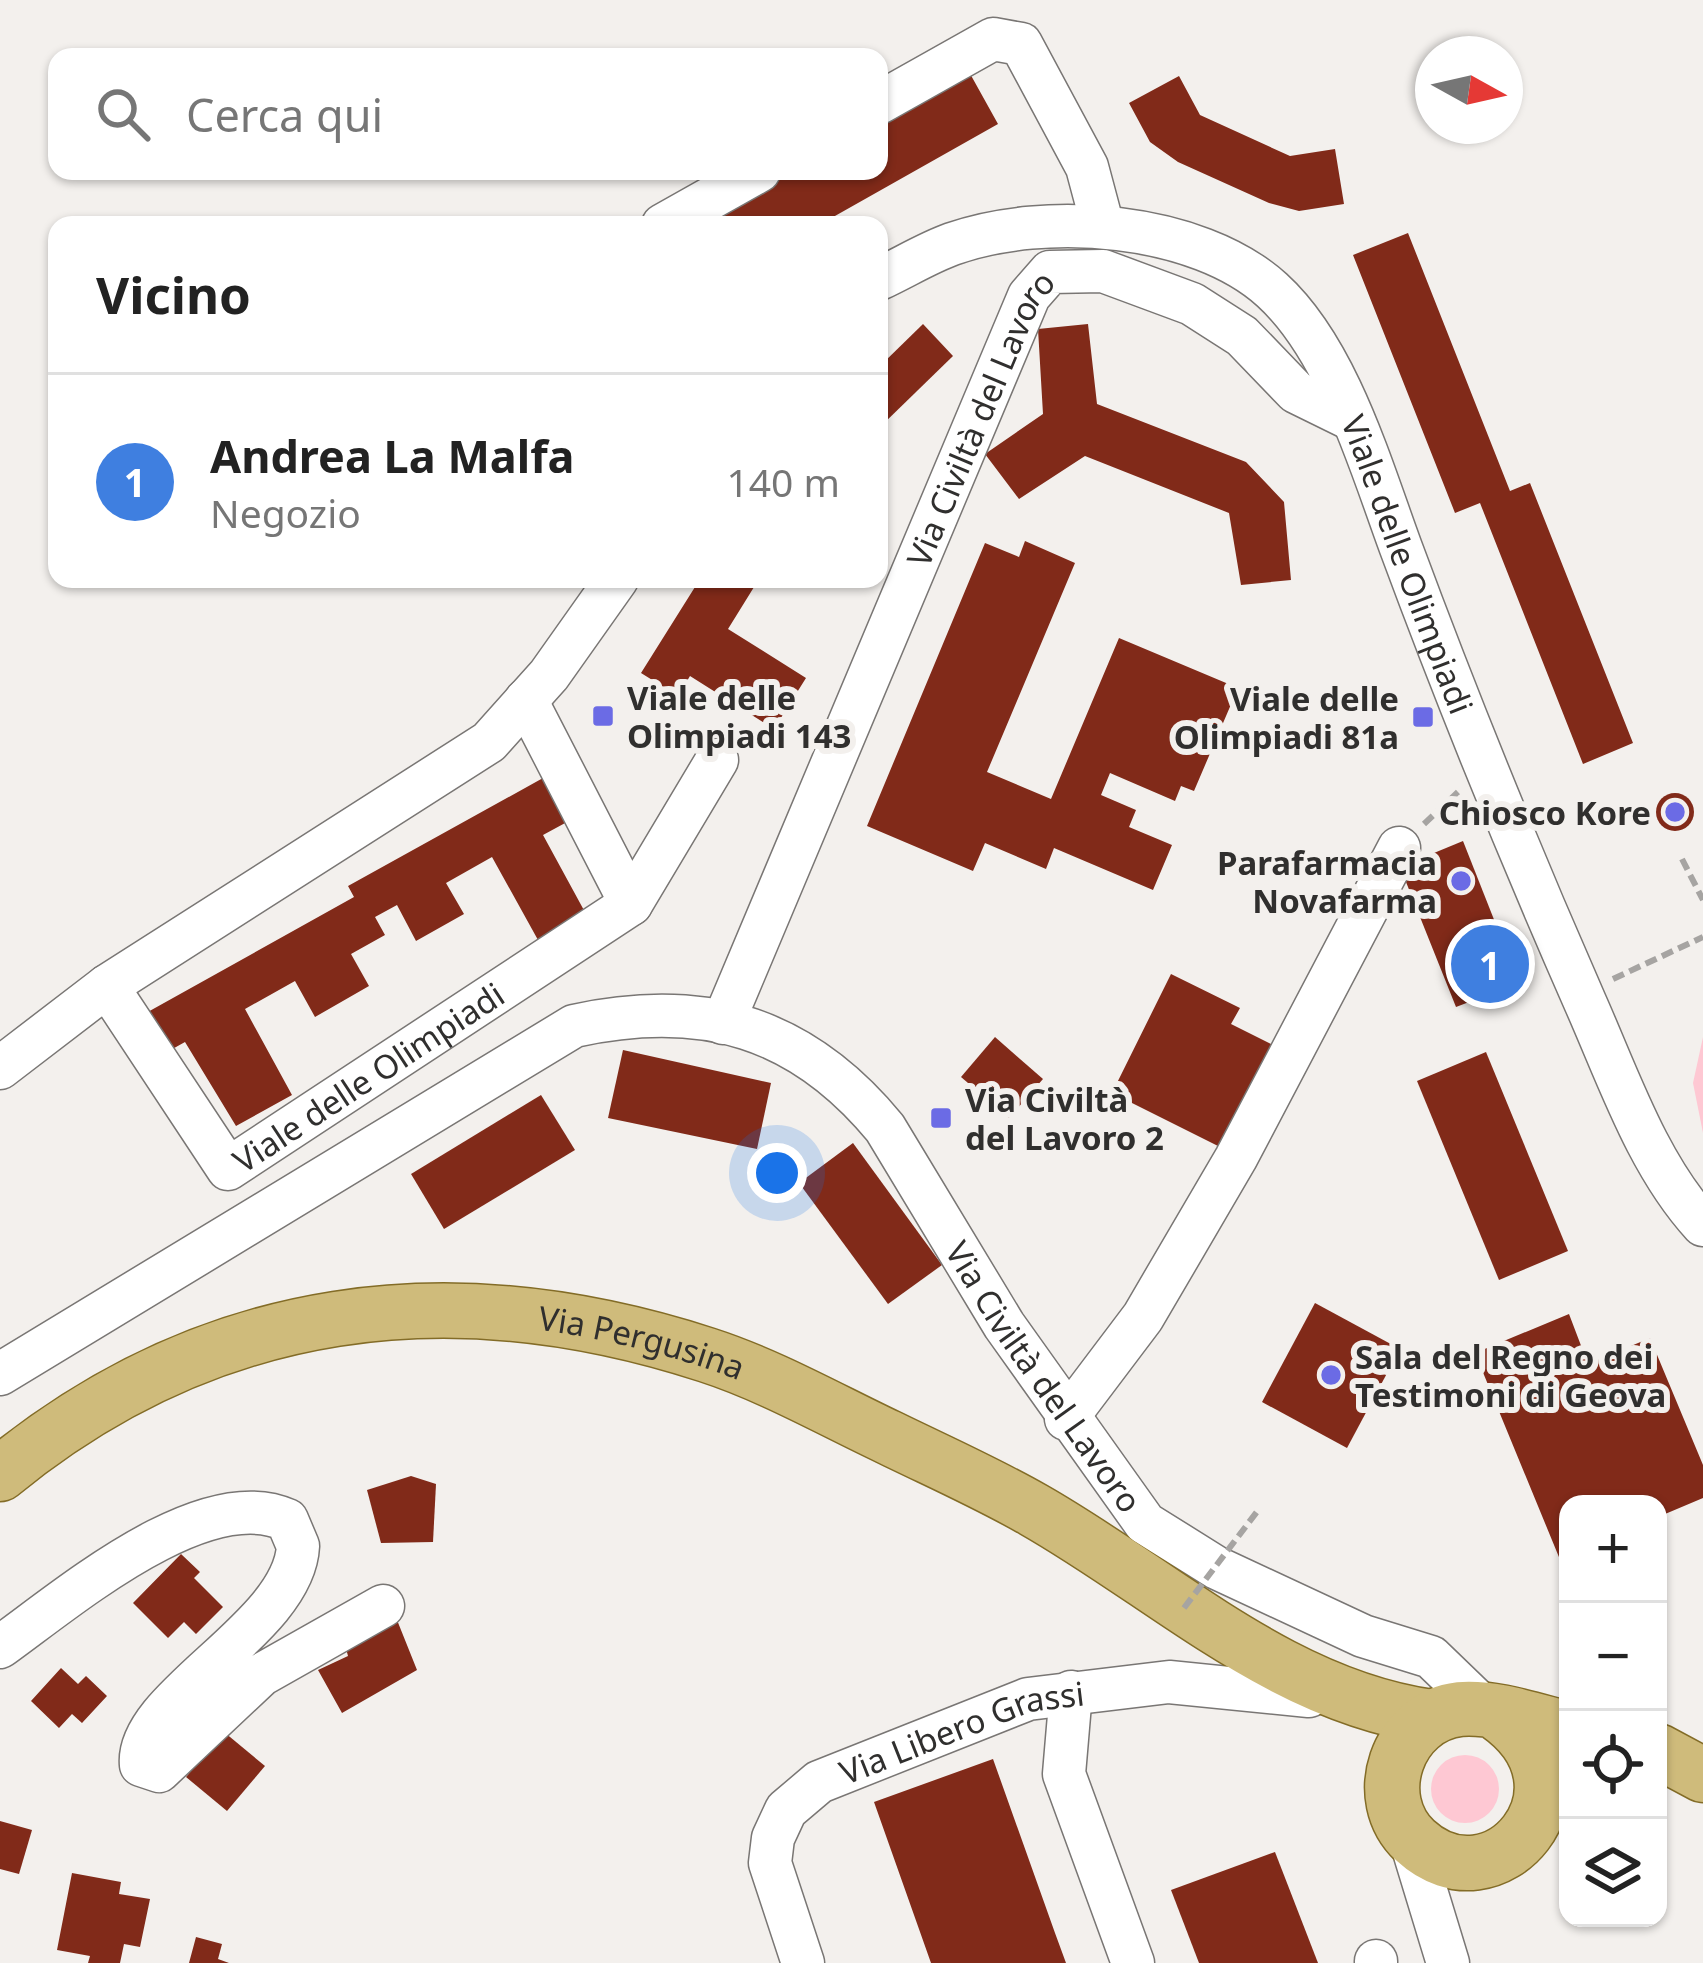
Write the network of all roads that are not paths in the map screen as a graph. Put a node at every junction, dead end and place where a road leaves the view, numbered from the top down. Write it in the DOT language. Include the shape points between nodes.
graph roads {
  1 [pos="888,98"];
  2 [pos="743,180"];
  3 [pos="679,216"];
  4 [pos="1103,227"];
  5 [pos="888,275"];
  6 [pos="1353,420"];
  7 [pos="609,588"];
  8 [pos="526,700"];
  9 [pos="717,760"];
  10 [pos="1399,848"];
  11 [pos="631,904"];
  12 [pos="107,986"];
  13 [pos="723,1023"];
  14 [pos="0,1069"];
  15 [pos="1703,1225"];
  16 [pos="0,1374"];
  17 [pos="824,1406"];
  18 [pos="1066,1420"];
  19 [pos="0,1474"];
  20 [pos="1111,1482"];
  21 [pos="1201,1588"];
  22 [pos="383,1606"];
  23 [pos="0,1647"];
  24 [pos="1254,1648"];
  25 [pos="1071,1692"];
  26 [pos="1309,1696"];
  27 [pos="1464,1714"];
  28 [pos="1559,1728"];
  29 [pos="1667,1756"];
  30 [pos="1703,1774"];
  31 [pos="1667,1787"];
  32 [pos="1703,1793"];
  33 [pos="1553,1804"];
  34 [pos="1403,1826"];
  35 [pos="803,1963"];
  36 [pos="1133,1963"];
  37 [pos="1448,1963"];
  1 -- 4 [label="street" via="993,39 1021,44 1087,167"];
  2 -- 3 [label="street"];
  4 -- 5 [label="street, Viale delle Olimpiadi" via="1055,224 954,243"];
  4 -- 6 [label="street, Viale delle Olimpiadi" via="1180,242 1272,290 1311,339"];
  6 -- 13 [label="street, Via Civiltà del Lavoro" via="1297,392 1242,336 1192,304 1103,271 1050,272 1029,296"];
  6 -- 15 [label="street, Viale delle Olimpiadi" via="1483,770 1632,1108 1683,1204"];
  7 -- 8 [label="street"];
  8 -- 11 [label="street"];
  8 -- 12 [label="street" via="489,742"];
  9 -- 11 [label="street, Viale delle Olimpiadi"];
  10 -- 18 [label="street" via="1143,1317"];
  11 -- 12 [label="street, Viale delle Olimpiadi" via="229,1169"];
  12 -- 14 [label="street"];
  13 -- 16 [label="street, Via Civiltà del Lavoro" via="665,1014 574,1026"];
  13 -- 18 [label="street, Via Civiltà del Lavoro" via="785,1041 854,1090"];
  17 -- 19 [label="main road, Via Pergusina" via="710,1356 630,1333 556,1318 401,1310 314,1319 204,1351 104,1402"];
  17 -- 20 [label="street" via="1070,1509 1098,1508"];
  17 -- 21 [label="main road, Via Pergusina"];
  18 -- 20 [label="street, Via Civiltà del Lavoro"];
  20 -- 21 [label="street, Via Civiltà del Lavoro"];
  21 -- 24 [label="main road, Via Pergusina"];
  21 -- 27 [label="street, Via Civiltà del Lavoro" via="1431,1657"];
  22 -- 23 [label="street" via="261,1676 159,1771 141,1765 140,1756 164,1716 284,1591 298,1546 286,1520 249,1513 185,1525"];
  24 -- 26 [label="main road"];
  24 -- 27 [label="main road" via="1330,1694"];
  25 -- 26 [label="street, Via Libero Grassi" via="1168,1682"];
  25 -- 35 [label="street, Via Libero Grassi" via="868,1759 819,1782 786,1810 770,1863"];
  25 -- 36 [label="street" via="1064,1774"];
  26 -- 34 [label="main road" via="1348,1730"];
  27 -- 28 [label="main road"];
  27 -- 33 [label="main road" via="1523,1732"];
  27 -- 34 [label="main road" via="1410,1735 1396,1760 1391,1788"];
  29 -- 30 [label="main road"];
  31 -- 32 [label="main road"];
  33 -- 34 [label="main road" via="1517,1844 1470,1862 1437,1856"];
  34 -- 37 [label="street"];
}
